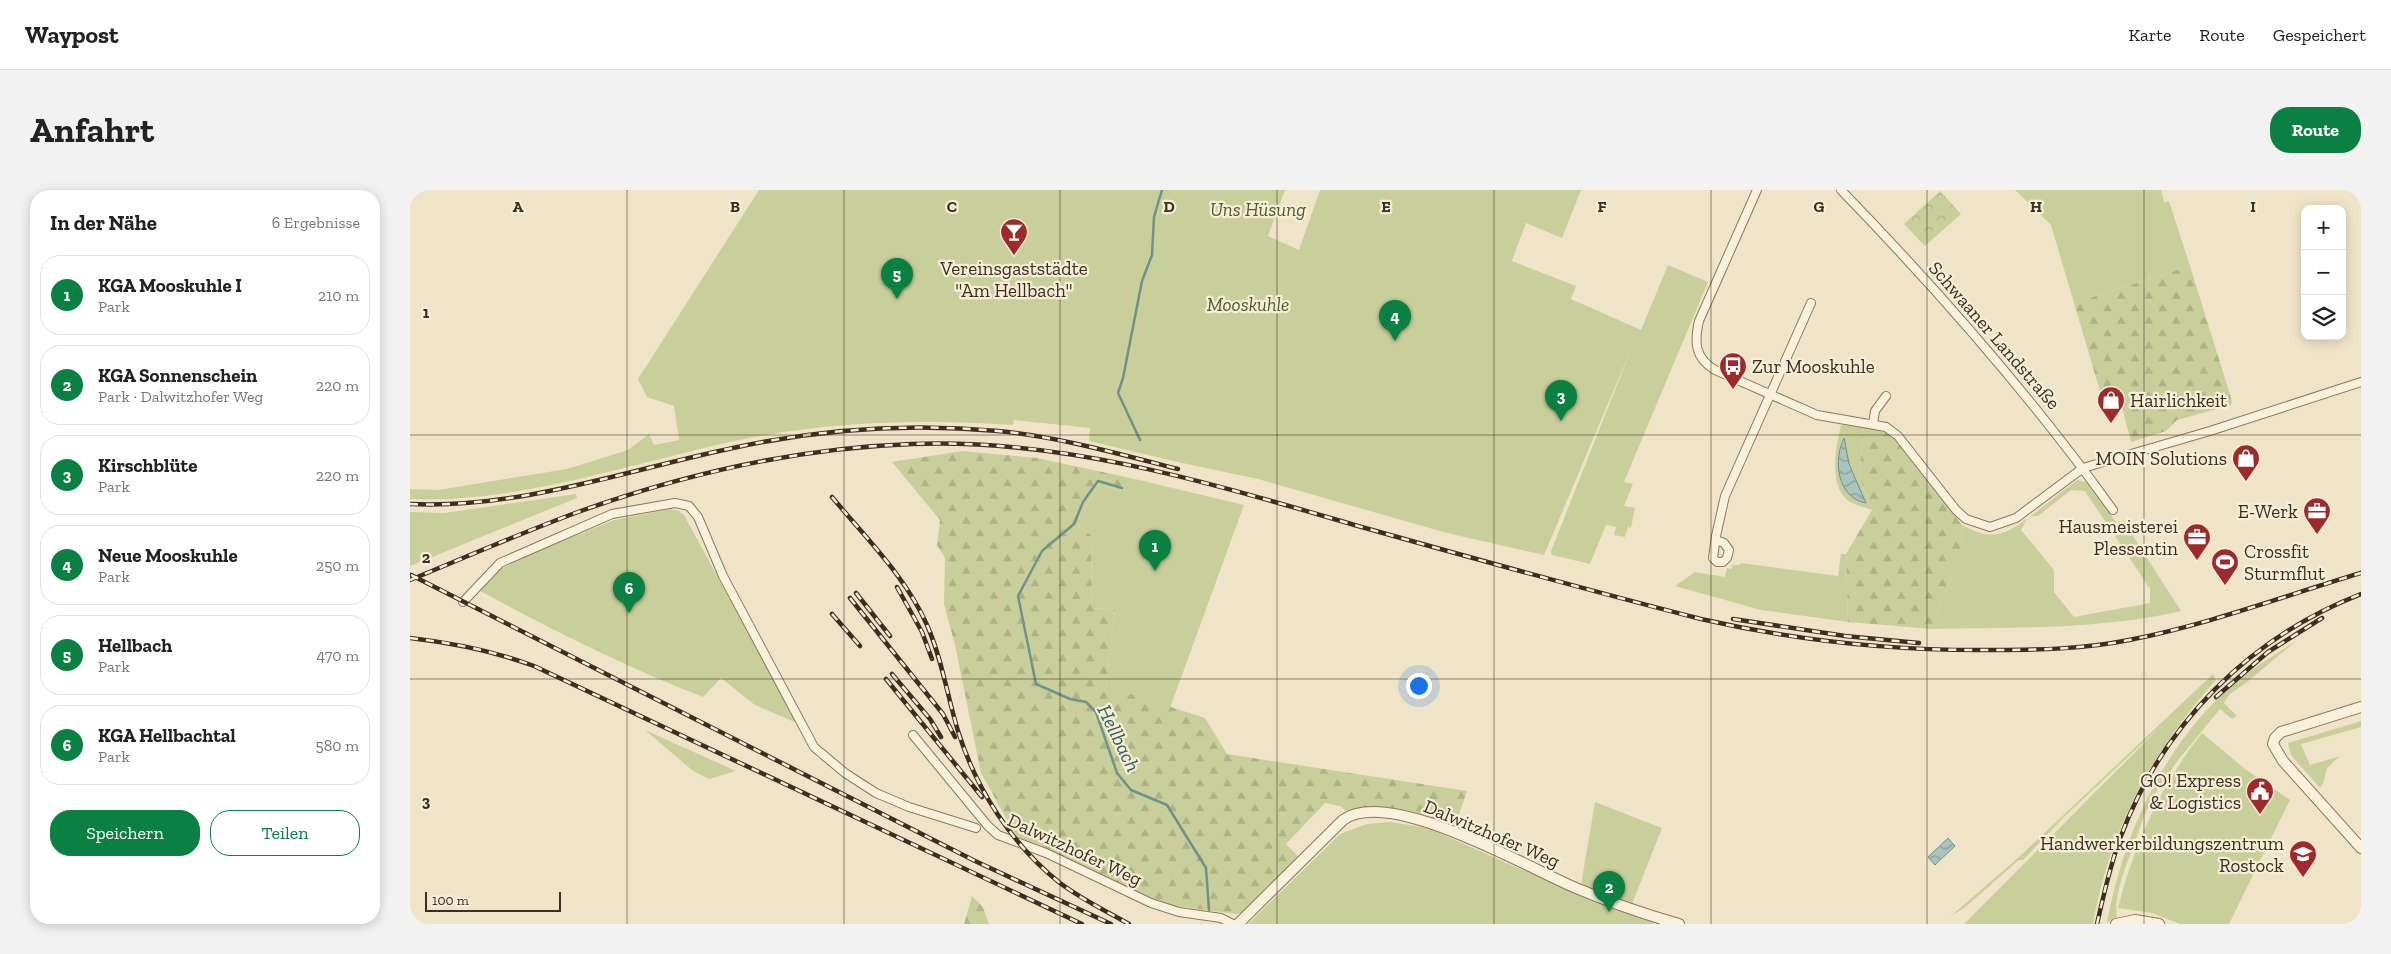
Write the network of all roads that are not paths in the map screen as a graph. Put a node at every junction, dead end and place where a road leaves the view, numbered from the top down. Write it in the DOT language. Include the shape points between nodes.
graph roads {
  1 [pos="1757,190"];
  2 [pos="1841,190"];
  3 [pos="1811,303"];
  4 [pos="2361,382"];
  5 [pos="1771,395"];
  6 [pos="1886,396"];
  7 [pos="1873,424"];
  8 [pos="2083,468"];
  9 [pos="2113,510"];
  10 [pos="1716,540"];
  11 [pos="463,602"];
  12 [pos="2361,707"];
  13 [pos="913,735"];
  14 [pos="976,828"];
  15 [pos="2361,848"];
  16 [pos="1233,924"];
  17 [pos="1238,924"];
  18 [pos="1680,924"];
  19 [pos="2116,924"];
  20 [pos="2159,924"];
  1 -- 5 [label="street" via="1699,321 1695,338 1697,354 1706,365"];
  2 -- 8 [label="street, Schwaaner Landstraße" via="1888,237 1969,330"];
  3 -- 5 [label="street"];
  4 -- 8 [label="street"];
  5 -- 7 [label="street" via="1824,417"];
  5 -- 10 [label="street" via="1725,496"];
  6 -- 7 [label="street" via="1875,411"];
  7 -- 8 [label="street" via="1886,427 1898,436 1956,510 1966,519 1984,526 1995,527 2016,518"];
  8 -- 9 [label="street, Schwaaner Landstraße"];
  11 -- 14 [label="street" via="500,563 612,514 675,503 689,506 698,517 723,576 814,748 876,793"];
  12 -- 15 [label="street" via="2281,732 2274,744 2276,752"];
  13 -- 16 [label="street, Dalwitzhofer Weg" via="998,835 1046,853 1158,906 1221,918"];
  17 -- 18 [label="street, Dalwitzhofer Weg" via="1343,820 1367,812 1436,824 1575,888"];
  19 -- 20 [label="street" via="2134,920"];
}
